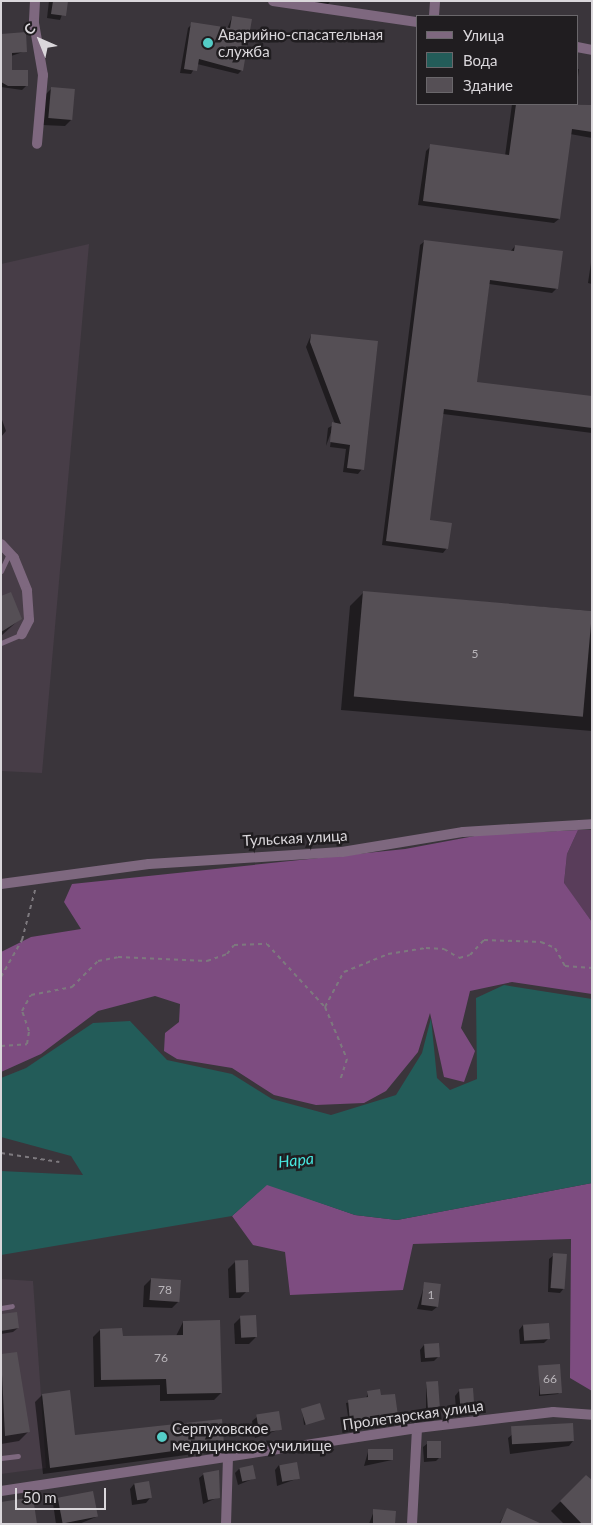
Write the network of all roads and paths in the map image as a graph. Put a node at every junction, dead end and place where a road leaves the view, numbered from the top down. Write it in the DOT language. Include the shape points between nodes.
graph roads {
  1 [pos="35,1"];
  2 [pos="273,1"];
  3 [pos="435,1"];
  4 [pos="434,15"];
  5 [pos="416,22"];
  6 [pos="578,47"];
  7 [pos="592,50"];
  8 [pos="37,144"];
  9 [pos="1,544"];
  10 [pos="10,553"];
  11 [pos="1,571"];
  12 [pos="22,634"];
  13 [pos="1,644"];
  14 [pos="592,824"];
  15 [pos="41,878"];
  16 [pos="1,884"];
  17 [pos="592,968"];
  18 [pos="1,977"];
  19 [pos="324,1007"];
  20 [pos="1,1046"];
  21 [pos="340,1081"];
  22 [pos="1,1153"];
  23 [pos="59,1162"];
  24 [pos="12,1306"];
  25 [pos="1,1308"];
  26 [pos="592,1415"];
  27 [pos="418,1428"];
  28 [pos="18,1456"];
  29 [pos="228,1456"];
  30 [pos="1,1458"];
  31 [pos="1,1491"];
  32 [pos="226,1524"];
  33 [pos="412,1524"];
  1 -- 8 [label="street" via="43,75"];
  2 -- 5 [label="street"];
  3 -- 4 [label="street"];
  6 -- 7 [label="street"];
  9 -- 10 [label="street"];
  10 -- 11 [label="lane"];
  10 -- 12 [label="street" via="27,591 29,620"];
  12 -- 13 [label="lane"];
  14 -- 15 [label="street, Тульская улица" via="463,832 342,852 148,864"];
  15 -- 16 [label="street, Тульская улица"];
  15 -- 18 [label="path" via="22,940"];
  17 -- 19 [label="path" via="565,966 556,948 541,942 484,940 470,955 459,958 444,949 426,948 388,954 344,972"];
  19 -- 20 [label="path" via="267,944 234,945 227,954 207,961 118,957 98,961 72,987 31,995 22,1011 29,1031 26,1044"];
  19 -- 21 [label="path" via="347,1059"];
  22 -- 23 [label="path"];
  24 -- 25 [label="lane"];
  26 -- 27 [label="street, Пролетарская улица" via="553,1412"];
  27 -- 29 [label="street, Пролетарская улица"];
  27 -- 33 [label="street"];
  28 -- 30 [label="lane"];
  29 -- 31 [label="street, Пролетарская улица"];
  29 -- 32 [label="street"];
}
